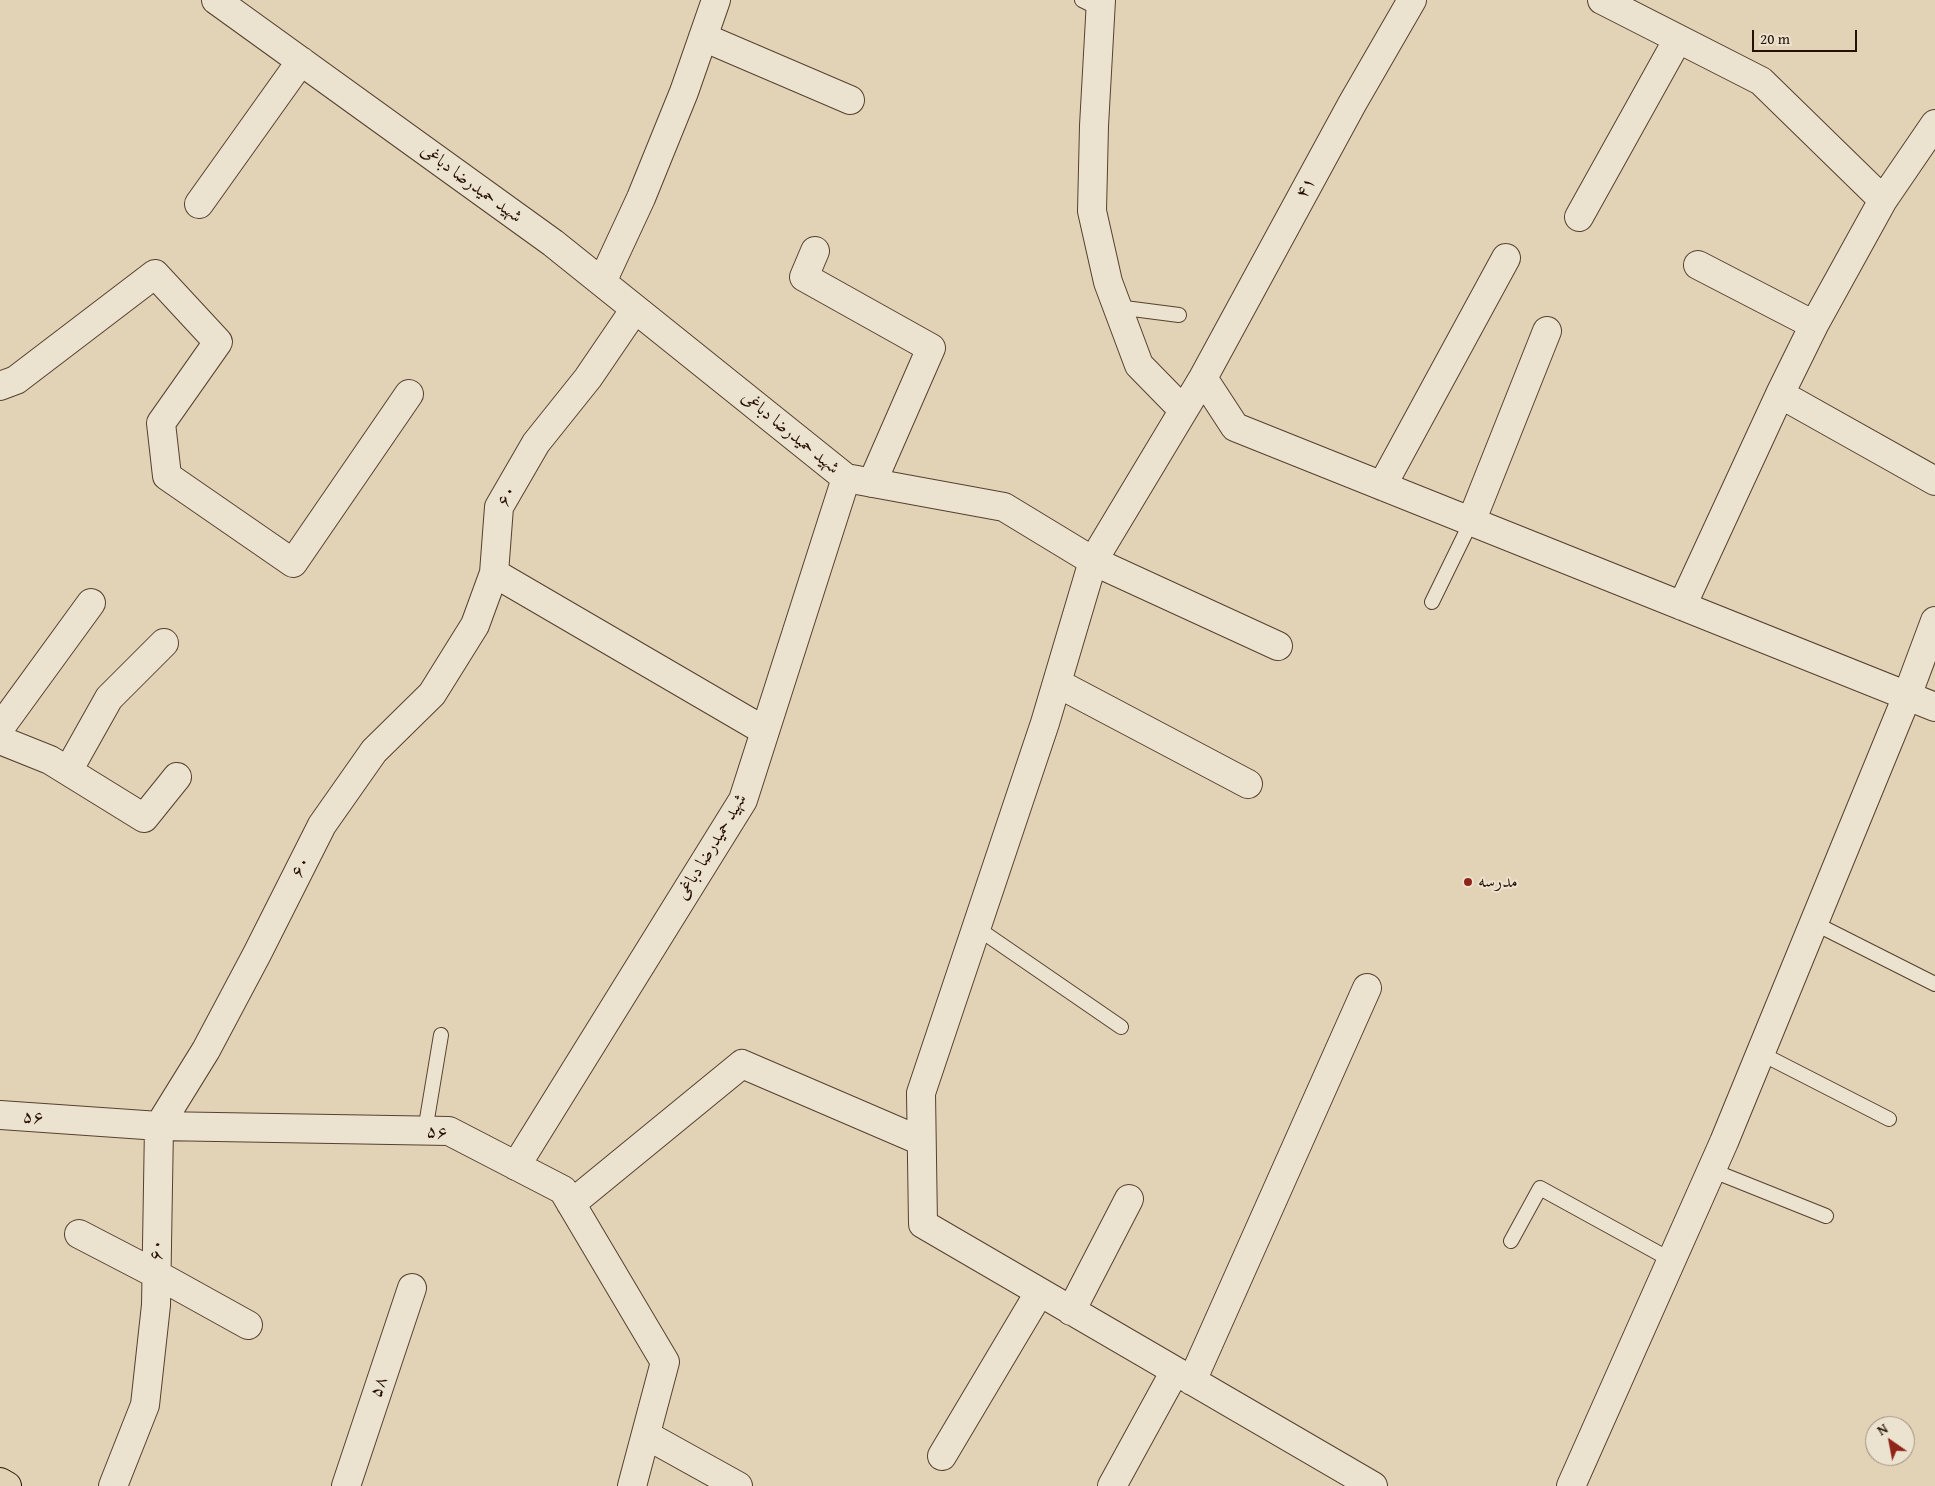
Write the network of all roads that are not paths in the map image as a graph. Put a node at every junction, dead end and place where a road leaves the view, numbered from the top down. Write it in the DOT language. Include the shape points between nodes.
graph roads {
  1 [pos="216,0"];
  2 [pos="716,0"];
  3 [pos="1412,0"];
  4 [pos="1602,0"];
  5 [pos="1094,3"];
  6 [pos="704,37"];
  7 [pos="1678,39"];
  8 [pos="301,61"];
  9 [pos="850,100"];
  10 [pos="1935,124"];
  11 [pos="1883,200"];
  12 [pos="199,204"];
  13 [pos="1579,217"];
  14 [pos="815,251"];
  15 [pos="1506,258"];
  16 [pos="1698,265"];
  17 [pos="602,282"];
  18 [pos="1117,308"];
  19 [pos="635,309"];
  20 [pos="1179,315"];
  21 [pos="1814,325"];
  22 [pos="1547,331"];
  23 [pos="1203,378"];
  24 [pos="0,386"];
  25 [pos="409,394"];
  26 [pos="1780,394"];
  27 [pos="1184,410"];
  28 [pos="859,480"];
  29 [pos="1935,481"];
  30 [pos="1382,486"];
  31 [pos="1472,522"];
  32 [pos="1093,561"];
  33 [pos="494,573"];
  34 [pos="1432,602"];
  35 [pos="91,603"];
  36 [pos="1682,606"];
  37 [pos="1935,621"];
  38 [pos="164,643"];
  39 [pos="1278,646"];
  40 [pos="1057,683"];
  41 [pos="1908,696"];
  42 [pos="1935,707"];
  43 [pos="0,728"];
  44 [pos="765,730"];
  45 [pos="0,740"];
  46 [pos="68,771"];
  47 [pos="177,777"];
  48 [pos="1248,784"];
  49 [pos="1814,923"];
  50 [pos="977,928"];
  51 [pos="1935,984"];
  52 [pos="1367,988"];
  53 [pos="1121,1027"];
  54 [pos="441,1035"];
  55 [pos="1760,1053"];
  56 [pos="0,1116"];
  57 [pos="1889,1119"];
  58 [pos="159,1126"];
  59 [pos="424,1131"];
  60 [pos="921,1141"];
  61 [pos="516,1166"];
  62 [pos="1711,1170"];
  63 [pos="1129,1199"];
  64 [pos="571,1204"];
  65 [pos="1826,1216"];
  66 [pos="79,1234"];
  67 [pos="1511,1241"];
  68 [pos="1671,1260"];
  69 [pos="156,1274"];
  70 [pos="412,1288"];
  71 [pos="1040,1292"];
  72 [pos="1071,1311"];
  73 [pos="248,1325"];
  74 [pos="1184,1376"];
  75 [pos="646,1435"];
  76 [pos="942,1456"];
  77 [pos="0,1482"];
  78 [pos="7,1486"];
  79 [pos="113,1486"];
  80 [pos="346,1486"];
  81 [pos="632,1486"];
  82 [pos="738,1486"];
  83 [pos="1112,1486"];
  84 [pos="1373,1486"];
  85 [pos="1571,1486"];
  1 -- 8 [label="street, شهید حمیدرضا دباغی"];
  2 -- 6 [label="street"];
  3 -- 23 [label="street, ۴۱"];
  4 -- 7 [label="street"];
  5 -- 18 [label="street" via="1092,211"];
  6 -- 9 [label="street"];
  6 -- 17 [label="street" via="641,198"];
  7 -- 11 [label="street" via="1761,81"];
  7 -- 13 [label="street"];
  8 -- 12 [label="street"];
  8 -- 17 [label="street, شهید حمیدرضا دباغی"];
  10 -- 11 [label="street"];
  11 -- 21 [label="street"];
  14 -- 28 [label="street" via="804,277 931,348"];
  15 -- 30 [label="street"];
  16 -- 21 [label="street"];
  17 -- 19 [label="street, شهید حمیدرضا دباغی"];
  18 -- 20 [label="lane"];
  18 -- 27 [label="street" via="1139,365"];
  19 -- 28 [label="street, شهید حمیدرضا دباغی"];
  19 -- 33 [label="street, ۶۰" via="588,378 536,443 499,507"];
  21 -- 26 [label="street"];
  22 -- 31 [label="street"];
  23 -- 27 [label="street, ۴۱"];
  23 -- 30 [label="street" via="1235,427"];
  24 -- 25 [label="street" via="16,380 155,274 218,342 161,423 167,476 293,563"];
  26 -- 29 [label="street"];
  26 -- 36 [label="street"];
  27 -- 32 [label="street, ۴۱"];
  28 -- 32 [label="street" via="1004,507"];
  28 -- 44 [label="street, شهید حمیدرضا دباغی"];
  30 -- 31 [label="street"];
  31 -- 34 [label="lane"];
  31 -- 36 [label="street"];
  32 -- 39 [label="street"];
  32 -- 40 [label="street, ۴۱"];
  33 -- 44 [label="street"];
  33 -- 58 [label="street, ۶۰" via="475,625 432,694 374,750 322,825 206,1050"];
  35 -- 43 [label="street"];
  36 -- 41 [label="street"];
  37 -- 41 [label="street"];
  38 -- 46 [label="street" via="109,698"];
  40 -- 48 [label="street"];
  40 -- 50 [label="street, ۴۱"];
  41 -- 42 [label="street"];
  41 -- 49 [label="street"];
  44 -- 61 [label="street, شهید حمیدرضا دباغی" via="743,800"];
  45 -- 46 [label="street" via="50,760"];
  46 -- 47 [label="street" via="144,818"];
  49 -- 51 [label="lane"];
  49 -- 55 [label="street"];
  50 -- 53 [label="lane"];
  50 -- 60 [label="street, ۴۱" via="921,1093"];
  52 -- 74 [label="street"];
  54 -- 59 [label="lane"];
  55 -- 57 [label="lane"];
  55 -- 62 [label="street"];
  56 -- 58 [label="street, ۵۶"];
  58 -- 59 [label="street, ۵۶"];
  58 -- 69 [label="street, ۶۰"];
  59 -- 61 [label="street, ۵۶" via="450,1131"];
  60 -- 64 [label="street" via="742,1064"];
  60 -- 71 [label="street, ۴۱" via="922,1224"];
  61 -- 64 [label="street, ۵۶" via="563,1190"];
  62 -- 65 [label="lane"];
  62 -- 68 [label="street"];
  63 -- 72 [label="street"];
  64 -- 75 [label="street, ۵۶" via="664,1362"];
  66 -- 69 [label="street"];
  67 -- 68 [label="lane" via="1540,1188"];
  68 -- 85 [label="street"];
  69 -- 73 [label="street"];
  69 -- 79 [label="street, ۶۰" via="146,1405"];
  70 -- 80 [label="street, ۵۸"];
  71 -- 72 [label="street"];
  71 -- 76 [label="street"];
  72 -- 74 [label="street"];
  74 -- 83 [label="street"];
  74 -- 84 [label="street"];
  75 -- 81 [label="street, ۵۶"];
  75 -- 82 [label="street"];
  77 -- 78 [label="main road"];
}
